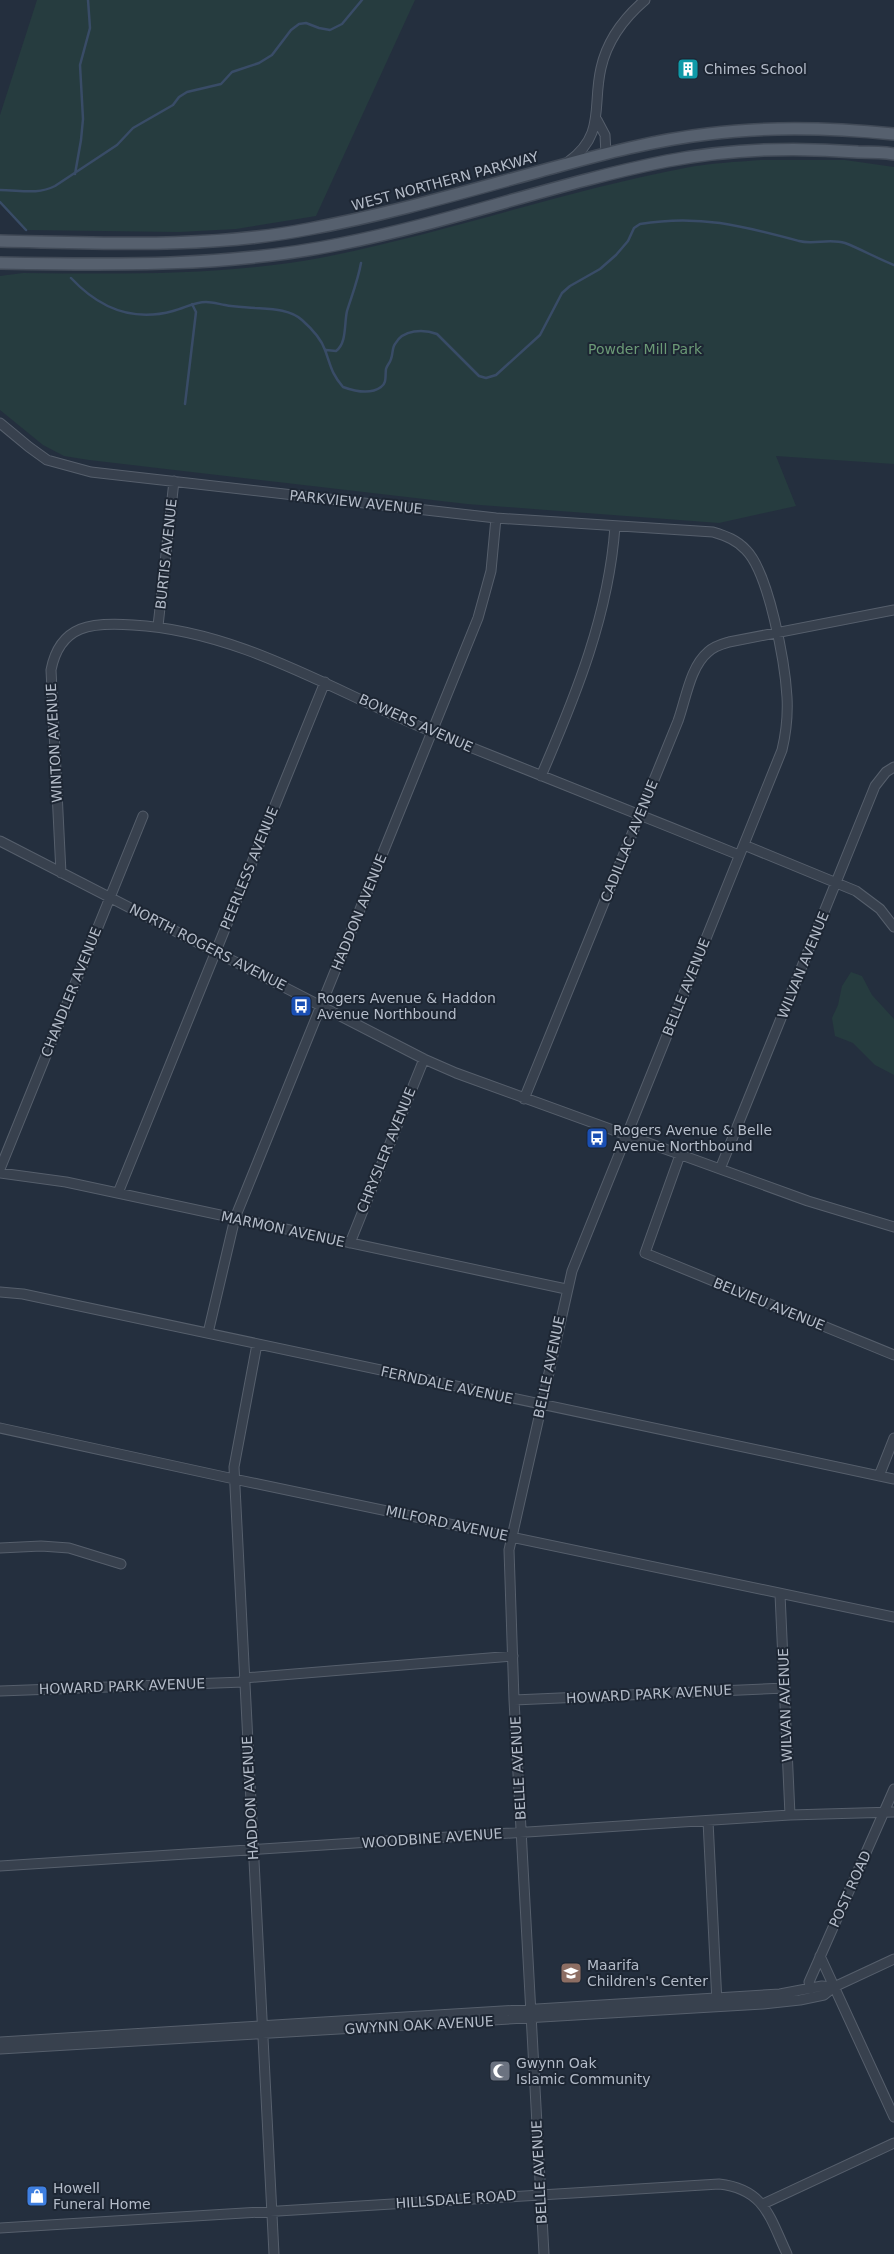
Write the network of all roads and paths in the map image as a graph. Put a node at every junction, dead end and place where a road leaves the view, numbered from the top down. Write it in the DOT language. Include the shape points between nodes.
graph roads {
  1 [pos="644,0"];
  2 [pos="597,120"];
  3 [pos="894,134"];
  4 [pos="606,154"];
  5 [pos="894,154"];
  6 [pos="564,165"];
  7 [pos="602,176"];
  8 [pos="3,240"];
  9 [pos="0,263"];
  10 [pos="21,263"];
  11 [pos="0,269"];
  12 [pos="0,422"];
  13 [pos="174,482"];
  14 [pos="496,518"];
  15 [pos="615,526"];
  16 [pos="728,536"];
  17 [pos="894,610"];
  18 [pos="158,626"];
  19 [pos="84,627"];
  20 [pos="776,632"];
  21 [pos="325,682"];
  22 [pos="432,732"];
  23 [pos="894,767"];
  24 [pos="541,776"];
  25 [pos="640,815"];
  26 [pos="143,816"];
  27 [pos="0,842"];
  28 [pos="744,845"];
  29 [pos="739,855"];
  30 [pos="61,873"];
  31 [pos="836,882"];
  32 [pos="110,897"];
  33 [pos="894,927"];
  34 [pos="215,952"];
  35 [pos="320,1005"];
  36 [pos="424,1059"];
  37 [pos="524,1099"];
  38 [pos="626,1136"];
  39 [pos="680,1155"];
  40 [pos="0,1169"];
  41 [pos="720,1169"];
  42 [pos="0,1173"];
  43 [pos="118,1194"];
  44 [pos="235,1218"];
  45 [pos="894,1227"];
  46 [pos="350,1243"];
  47 [pos="566,1288"];
  48 [pos="0,1292"];
  49 [pos="208,1333"];
  50 [pos="257,1344"];
  51 [pos="894,1355"];
  52 [pos="541,1404"];
  53 [pos="0,1428"];
  54 [pos="894,1438"];
  55 [pos="879,1476"];
  56 [pos="234,1479"];
  57 [pos="894,1479"];
  58 [pos="512,1537"];
  59 [pos="0,1548"];
  60 [pos="121,1564"];
  61 [pos="780,1594"];
  62 [pos="894,1617"];
  63 [pos="513,1656"];
  64 [pos="244,1680"];
  65 [pos="784,1688"];
  66 [pos="0,1690"];
  67 [pos="514,1700"];
  68 [pos="894,1789"];
  69 [pos="889,1812"];
  70 [pos="790,1815"];
  71 [pos="708,1821"];
  72 [pos="521,1832"];
  73 [pos="253,1849"];
  74 [pos="0,1866"];
  75 [pos="820,1956"];
  76 [pos="894,1959"];
  77 [pos="834,1987"];
  78 [pos="811,1989"];
  79 [pos="717,2002"];
  80 [pos="531,2014"];
  81 [pos="262,2030"];
  82 [pos="0,2042"];
  83 [pos="0,2048"];
  84 [pos="894,2117"];
  85 [pos="894,2143"];
  86 [pos="541,2194"];
  87 [pos="764,2204"];
  88 [pos="272,2211"];
  89 [pos="0,2228"];
  90 [pos="274,2254"];
  91 [pos="544,2254"];
  92 [pos="787,2254"];
  1 -- 2 [label="street" via="621,26 605,54 598,83"];
  2 -- 4 [label="street" via="605,135"];
  2 -- 6 [label="street" via="590,142"];
  3 -- 4 [label="main road, WEST NORTHERN PARKWAY" via="812,128 746,130 707,134"];
  4 -- 6 [label="main road, WEST NORTHERN PARKWAY"];
  4 -- 7 [label="main road"];
  5 -- 7 [label="main road" via="808,149 740,152 669,161"];
  6 -- 8 [label="main road, WEST NORTHERN PARKWAY" via="366,217 280,234 179,243"];
  7 -- 10 [label="main road" via="385,234 300,252 183,263"];
  9 -- 10 [label="main road"];
  10 -- 11 [label="main road"];
  12 -- 13 [label="street, PARKVIEW AVENUE" via="37,454 60,465"];
  13 -- 14 [label="street, PARKVIEW AVENUE"];
  13 -- 18 [label="street, BURTIS AVENUE"];
  14 -- 15 [label="street, PARKVIEW AVENUE"];
  14 -- 22 [label="street, HADDON AVENUE" via="491,571 484,601"];
  15 -- 16 [label="street, PARKVIEW AVENUE" via="713,532"];
  15 -- 24 [label="street" via="608,586 588,659"];
  16 -- 20 [label="street, BELLE AVENUE" via="739,543 761,574"];
  17 -- 20 [label="street, CADILLAC AVENUE"];
  18 -- 19 [label="street, BOWERS AVENUE" via="111,623"];
  18 -- 21 [label="street, BOWERS AVENUE" via="224,641"];
  19 -- 30 [label="street, WINTON AVENUE" via="59,646 51,670"];
  20 -- 25 [label="street, CADILLAC AVENUE" via="722,644 707,652 696,666"];
  20 -- 28 [label="street, BELLE AVENUE" via="787,697 786,734 776,768"];
  21 -- 22 [label="street, BOWERS AVENUE"];
  21 -- 34 [label="street, PEERLESS AVENUE"];
  22 -- 24 [label="street, BOWERS AVENUE"];
  22 -- 35 [label="street, HADDON AVENUE"];
  23 -- 31 [label="street, WILVAN AVENUE" via="875,786"];
  24 -- 25 [label="street, BOWERS AVENUE"];
  25 -- 29 [label="street, BOWERS AVENUE"];
  25 -- 37 [label="street, CADILLAC AVENUE"];
  26 -- 32 [label="street, CHANDLER AVENUE"];
  27 -- 30 [label="street, NORTH ROGERS AVENUE"];
  28 -- 29 [label="street, BELLE AVENUE"];
  28 -- 31 [label="street"];
  29 -- 38 [label="street, BELLE AVENUE"];
  30 -- 32 [label="street, NORTH ROGERS AVENUE"];
  31 -- 33 [label="street" via="869,899"];
  31 -- 41 [label="street, WILVAN AVENUE"];
  32 -- 34 [label="street, NORTH ROGERS AVENUE"];
  32 -- 40 [label="street, CHANDLER AVENUE"];
  34 -- 35 [label="street, NORTH ROGERS AVENUE"];
  34 -- 43 [label="street, PEERLESS AVENUE"];
  35 -- 36 [label="street, NORTH ROGERS AVENUE"];
  35 -- 44 [label="street, HADDON AVENUE"];
  36 -- 37 [label="street, NORTH ROGERS AVENUE"];
  36 -- 46 [label="street, CHRYSLER AVENUE"];
  37 -- 38 [label="street, NORTH ROGERS AVENUE"];
  38 -- 39 [label="street, NORTH ROGERS AVENUE"];
  38 -- 47 [label="street, BELLE AVENUE"];
  39 -- 41 [label="street, NORTH ROGERS AVENUE"];
  39 -- 51 [label="street, BELVIEU AVENUE" via="645,1253"];
  41 -- 45 [label="street, NORTH ROGERS AVENUE" via="841,1212"];
  42 -- 43 [label="street, MARMON AVENUE" via="41,1177"];
  43 -- 44 [label="street, MARMON AVENUE"];
  44 -- 46 [label="street, MARMON AVENUE"];
  44 -- 49 [label="street, HADDON AVENUE"];
  46 -- 47 [label="street, MARMON AVENUE"];
  47 -- 52 [label="street, BELLE AVENUE"];
  48 -- 49 [label="street, FERNDALE AVENUE"];
  49 -- 50 [label="street, FERNDALE AVENUE"];
  50 -- 52 [label="street, FERNDALE AVENUE"];
  50 -- 56 [label="street, HADDON AVENUE"];
  52 -- 55 [label="street, FERNDALE AVENUE"];
  52 -- 58 [label="street, BELLE AVENUE"];
  53 -- 56 [label="street, MILFORD AVENUE"];
  54 -- 55 [label="street"];
  55 -- 57 [label="street, FERNDALE AVENUE"];
  56 -- 58 [label="street, MILFORD AVENUE"];
  56 -- 64 [label="street, HADDON AVENUE"];
  58 -- 61 [label="street, MILFORD AVENUE"];
  58 -- 63 [label="street, BELLE AVENUE" via="508,1559"];
  59 -- 60 [label="street" via="69,1548"];
  61 -- 62 [label="street, MILFORD AVENUE"];
  61 -- 65 [label="street, WILVAN AVENUE"];
  63 -- 64 [label="street, HOWARD PARK AVENUE"];
  63 -- 67 [label="street, BELLE AVENUE"];
  64 -- 66 [label="street, HOWARD PARK AVENUE"];
  64 -- 73 [label="street, HADDON AVENUE"];
  65 -- 67 [label="street, HOWARD PARK AVENUE"];
  65 -- 70 [label="street, WILVAN AVENUE"];
  67 -- 72 [label="street, BELLE AVENUE"];
  68 -- 69 [label="street, POST ROAD"];
  69 -- 70 [label="street, WOODBINE AVENUE"];
  69 -- 75 [label="street, POST ROAD"];
  70 -- 71 [label="street, WOODBINE AVENUE"];
  71 -- 72 [label="street, WOODBINE AVENUE"];
  71 -- 79 [label="street"];
  72 -- 73 [label="street, WOODBINE AVENUE"];
  72 -- 80 [label="street, BELLE AVENUE"];
  73 -- 74 [label="street, WOODBINE AVENUE"];
  73 -- 81 [label="street, HADDON AVENUE"];
  75 -- 77 [label="street"];
  75 -- 78 [label="street, POST ROAD" via="809,1982"];
  76 -- 77 [label="street, GWYNN OAK AVENUE"];
  77 -- 78 [label="street, GWYNN OAK AVENUE"];
  77 -- 79 [label="street, GWYNN OAK AVENUE" via="824,1995 800,2000"];
  77 -- 84 [label="street"];
  78 -- 79 [label="street, GWYNN OAK AVENUE"];
  79 -- 80 [label="street, GWYNN OAK AVENUE"];
  80 -- 81 [label="street, GWYNN OAK AVENUE"];
  80 -- 86 [label="street, BELLE AVENUE"];
  81 -- 82 [label="street, GWYNN OAK AVENUE"];
  81 -- 83 [label="street, GWYNN OAK AVENUE"];
  81 -- 88 [label="street, HADDON AVENUE"];
  85 -- 87 [label="street"];
  86 -- 87 [label="street, HILLSDALE ROAD" via="719,2184 733,2185"];
  86 -- 88 [label="street, HILLSDALE ROAD"];
  86 -- 91 [label="street, BELLE AVENUE"];
  87 -- 92 [label="street"];
  88 -- 89 [label="street, HILLSDALE ROAD"];
  88 -- 90 [label="street, HADDON AVENUE"];
}
